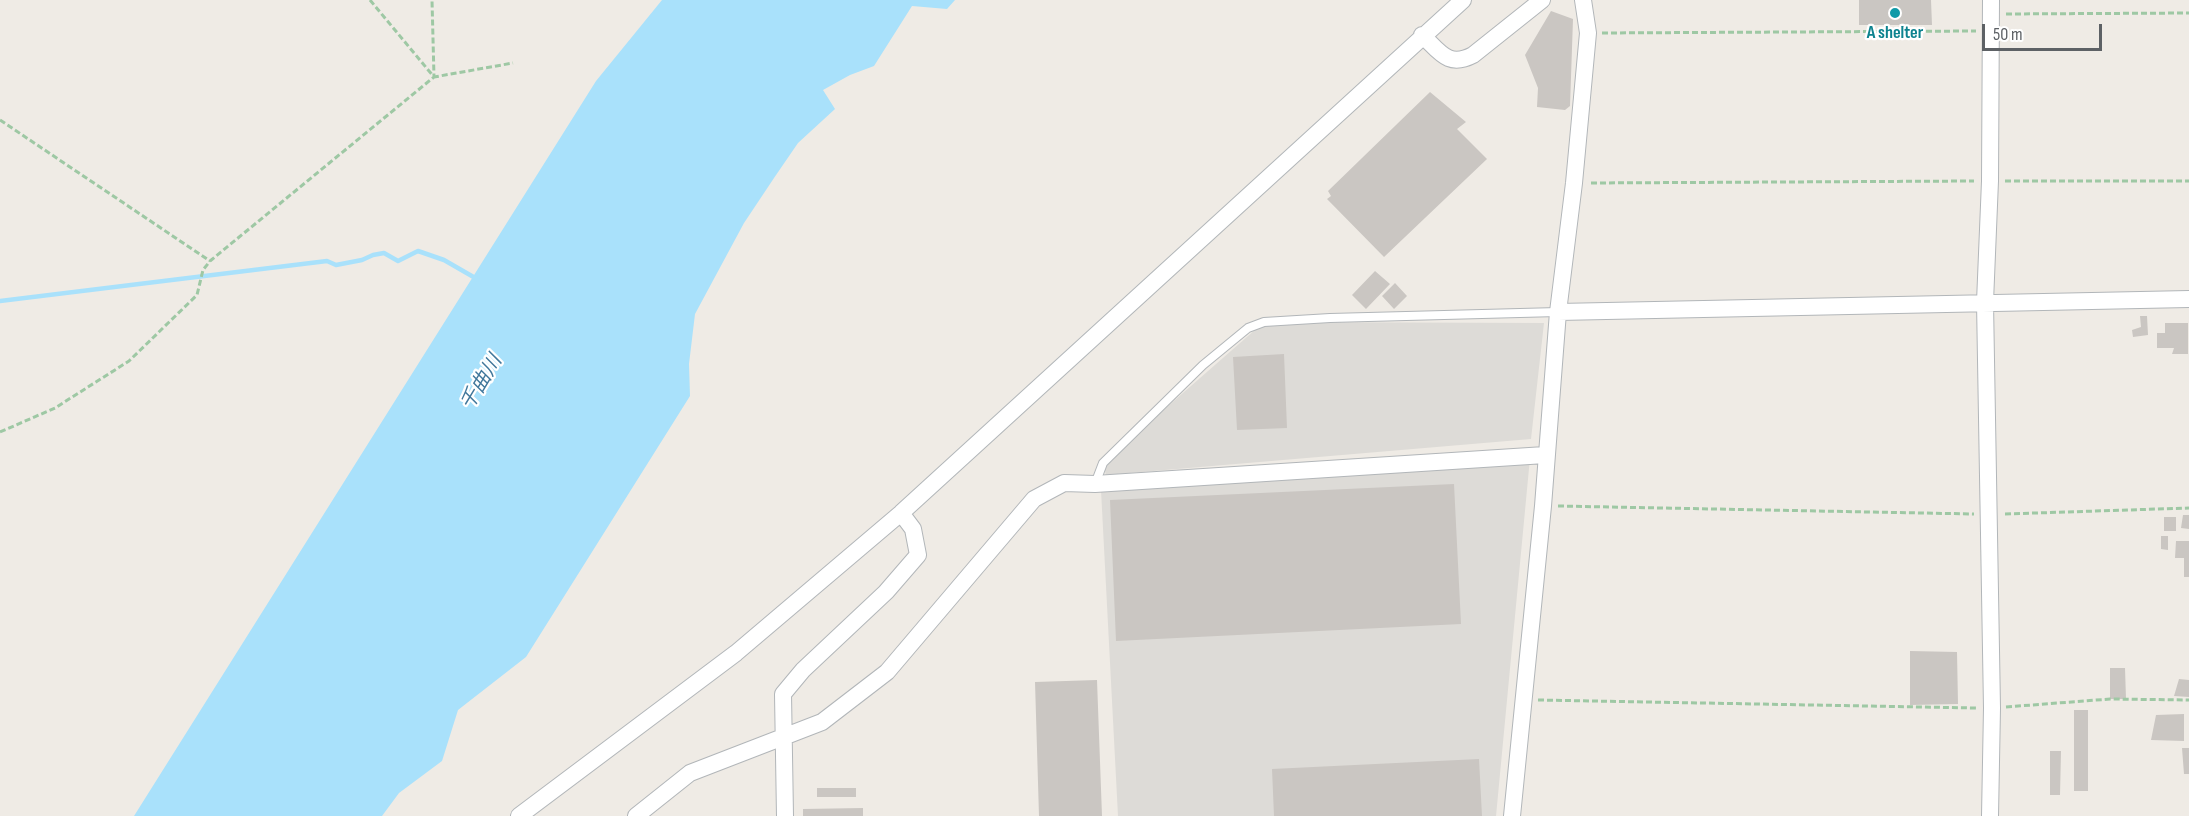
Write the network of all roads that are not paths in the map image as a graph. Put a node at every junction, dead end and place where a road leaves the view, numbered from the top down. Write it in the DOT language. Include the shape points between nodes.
graph roads {
  1 [pos="1463,0"];
  2 [pos="1542,0"];
  3 [pos="1583,0"];
  4 [pos="1991,15"];
  5 [pos="1422,36"];
  6 [pos="2189,299"];
  7 [pos="1985,302"];
  8 [pos="1558,312"];
  9 [pos="1545,455"];
  10 [pos="1095,483"];
  11 [pos="901,513"];
  12 [pos="782,738"];
  13 [pos="519,816"];
  14 [pos="636,816"];
  15 [pos="785,816"];
  16 [pos="1512,816"];
  17 [pos="1990,816"];
  1 -- 5 [label="street"];
  2 -- 5 [label="street" via="1462,60 1448,59"];
  3 -- 8 [label="street" via="1588,33"];
  4 -- 7 [label="street"];
  5 -- 11 [label="street"];
  6 -- 7 [label="street"];
  7 -- 8 [label="street"];
  7 -- 17 [label="street" via="1992,708"];
  8 -- 9 [label="street"];
  8 -- 10 [label="lane" via="1264,322 1248,328 1203,365 1103,463"];
  9 -- 10 [label="street"];
  9 -- 16 [label="street"];
  10 -- 12 [label="street" via="1064,483 1034,499 887,672 822,722"];
  11 -- 12 [label="street" via="913,529 918,555 783,694"];
  11 -- 13 [label="street" via="736,653"];
  12 -- 14 [label="street" via="690,773"];
  12 -- 15 [label="street"];
}
